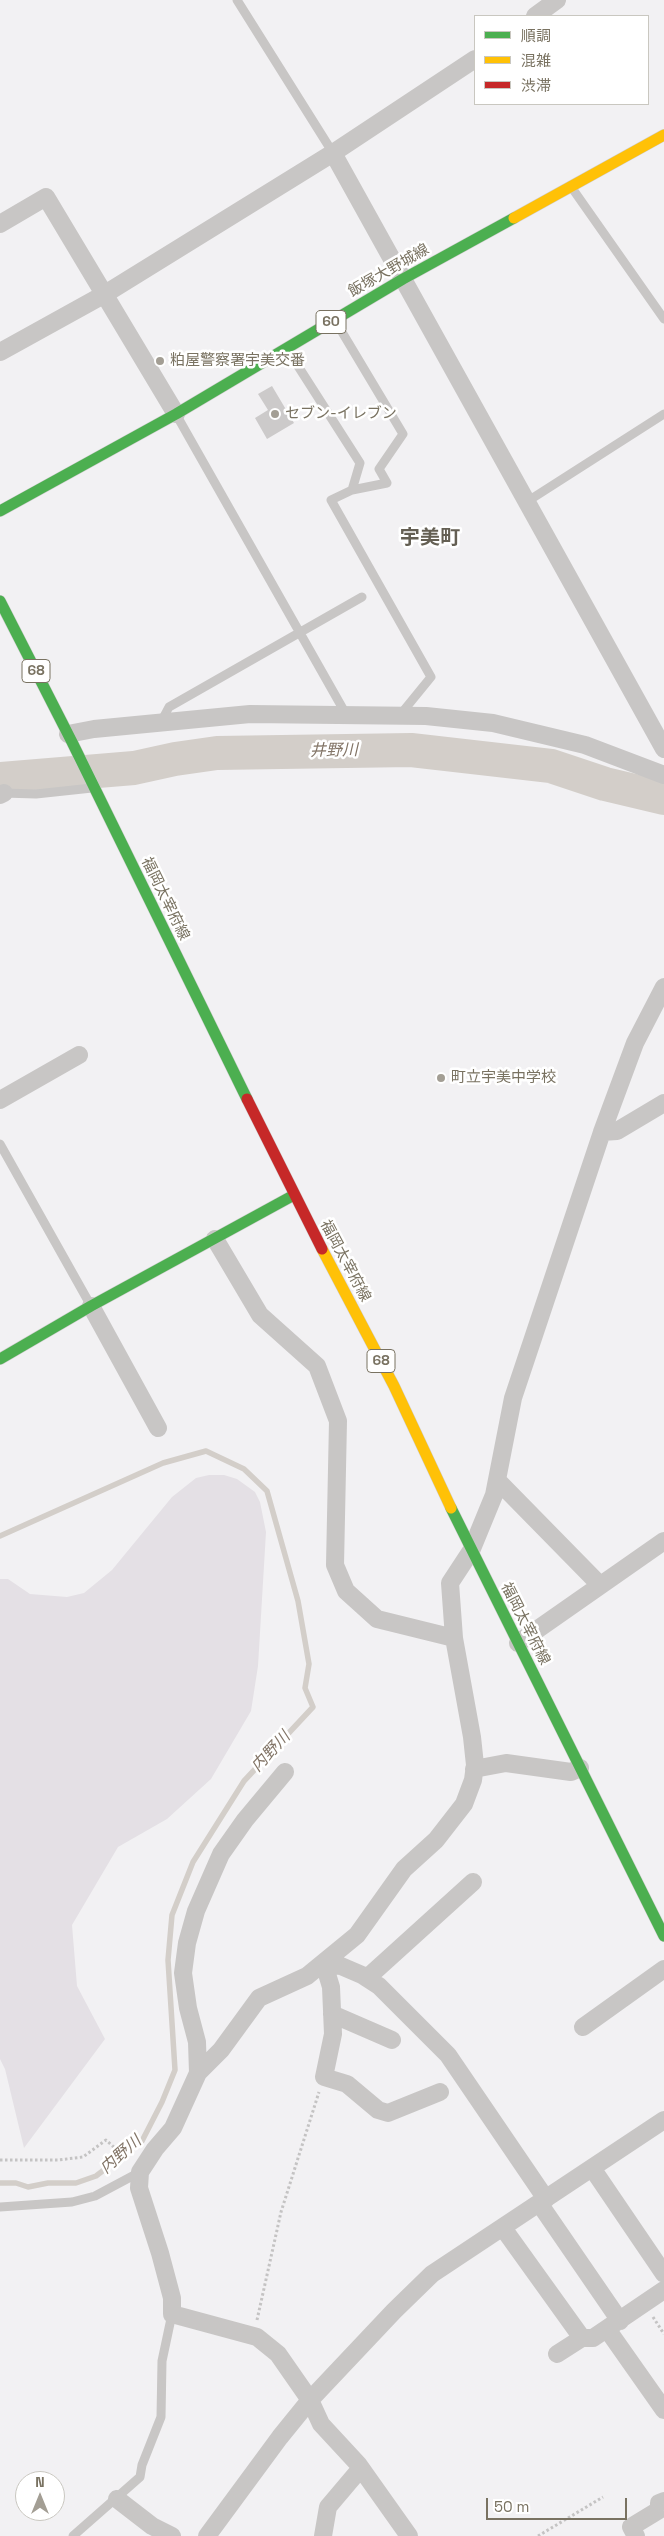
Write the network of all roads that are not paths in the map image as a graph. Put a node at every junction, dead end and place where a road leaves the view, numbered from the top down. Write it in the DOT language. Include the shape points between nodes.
graph roads {
  1 [pos="237,0"];
  2 [pos="557,0"];
  3 [pos="535,15"];
  4 [pos="474,60"];
  5 [pos="664,135"];
  6 [pos="333,153"];
  7 [pos="570,186"];
  8 [pos="0,224"];
  9 [pos="404,279"];
  10 [pos="105,294"];
  11 [pos="664,319"];
  12 [pos="335,320"];
  13 [pos="286,348"];
  14 [pos="0,352"];
  15 [pos="176,414"];
  16 [pos="664,414"];
  17 [pos="352,490"];
  18 [pos="528,501"];
  19 [pos="0,511"];
  20 [pos="362,597"];
  21 [pos="0,601"];
  22 [pos="300,634"];
  23 [pos="347,716"];
  24 [pos="399,716"];
  25 [pos="161,722"];
  26 [pos="70,738"];
  27 [pos="664,749"];
  28 [pos="664,774"];
  29 [pos="94,788"];
  30 [pos="1,794"];
  31 [pos="664,987"];
  32 [pos="79,1055"];
  33 [pos="0,1100"];
  34 [pos="664,1104"];
  35 [pos="602,1132"];
  36 [pos="0,1144"];
  37 [pos="294,1195"];
  38 [pos="215,1239"];
  39 [pos="91,1306"];
  40 [pos="0,1359"];
  41 [pos="158,1428"];
  42 [pos="497,1480"];
  43 [pos="664,1541"];
  44 [pos="471,1551"];
  45 [pos="600,1585"];
  46 [pos="454,1638"];
  47 [pos="518,1643"];
  48 [pos="580,1768"];
  49 [pos="474,1769"];
  50 [pos="285,1772"];
  51 [pos="473,1882"];
  52 [pos="664,1936"];
  53 [pos="324,1964"];
  54 [pos="664,1969"];
  55 [pos="367,1978"];
  56 [pos="332,2014"];
  57 [pos="583,2027"];
  58 [pos="392,2040"];
  59 [pos="198,2073"];
  60 [pos="440,2092"];
  61 [pos="664,2120"];
  62 [pos="592,2168"];
  63 [pos="140,2172"];
  64 [pos="543,2201"];
  65 [pos="0,2207"];
  66 [pos="503,2228"];
  67 [pos="664,2274"];
  68 [pos="664,2290"];
  69 [pos="172,2314"];
  70 [pos="614,2325"];
  71 [pos="582,2338"];
  72 [pos="557,2354"];
  73 [pos="310,2400"];
  74 [pos="664,2410"];
  75 [pos="361,2468"];
  76 [pos="117,2499"];
  77 [pos="664,2501"];
  78 [pos="73,2536"];
  79 [pos="172,2536"];
  80 [pos="207,2536"];
  81 [pos="323,2536"];
  82 [pos="409,2536"];
  83 [pos="636,2536"];
  1 -- 6 [label="lane"];
  2 -- 3 [label="street"];
  4 -- 6 [label="street"];
  5 -- 7 [label="main road, 飯塚大野城線 / 60"];
  6 -- 9 [label="street"];
  6 -- 10 [label="street"];
  7 -- 9 [label="main road, 飯塚大野城線 / 60"];
  7 -- 11 [label="lane"];
  8 -- 10 [label="street" via="46,198"];
  9 -- 12 [label="main road, 飯塚大野城線 / 60"];
  9 -- 18 [label="street"];
  10 -- 14 [label="street"];
  10 -- 15 [label="street"];
  12 -- 13 [label="main road, 飯塚大野城線 / 60"];
  12 -- 17 [label="lane" via="403,434 378,469 387,483"];
  13 -- 15 [label="main road, 飯塚大野城線 / 60"];
  13 -- 17 [label="lane" via="360,463"];
  15 -- 19 [label="main road, 飯塚大野城線 / 60"];
  15 -- 22 [label="lane"];
  16 -- 18 [label="lane"];
  17 -- 24 [label="lane" via="331,500 431,677"];
  18 -- 27 [label="street"];
  20 -- 22 [label="lane"];
  21 -- 26 [label="main road, 福岡太宰府線 / 68"];
  22 -- 23 [label="lane"];
  22 -- 25 [label="lane" via="169,707"];
  23 -- 24 [label="street"];
  23 -- 25 [label="street" via="250,714"];
  24 -- 28 [label="street" via="493,723 585,745"];
  25 -- 26 [label="street"];
  26 -- 29 [label="main road, 福岡太宰府線 / 68"];
  29 -- 30 [label="lane"];
  29 -- 37 [label="main road, 福岡太宰府線 / 68"];
  31 -- 35 [label="street" via="635,1044"];
  32 -- 33 [label="street"];
  34 -- 35 [label="street" via="617,1131"];
  35 -- 42 [label="street" via="513,1398"];
  36 -- 39 [label="lane"];
  37 -- 38 [label="main road"];
  37 -- 44 [label="main road, 福岡太宰府線 / 68" via="394,1386"];
  38 -- 39 [label="main road"];
  38 -- 46 [label="street" via="260,1315 317,1366 338,1421 335,1565 346,1591 377,1619"];
  39 -- 40 [label="main road"];
  39 -- 41 [label="street"];
  42 -- 44 [label="street"];
  42 -- 45 [label="street"];
  43 -- 45 [label="street"];
  44 -- 46 [label="street" via="450,1583"];
  44 -- 47 [label="main road, 福岡太宰府線 / 68"];
  45 -- 47 [label="street"];
  46 -- 49 [label="street" via="472,1737"];
  47 -- 48 [label="main road, 福岡太宰府線 / 68"];
  48 -- 49 [label="street" via="571,1772 506,1763"];
  48 -- 52 [label="main road, 福岡太宰府線 / 68"];
  49 -- 53 [label="street" via="464,1804 436,1840 404,1868 357,1935"];
  50 -- 59 [label="street" via="221,1854 196,1911 187,1943 184,1973 188,2008 197,2042"];
  51 -- 55 [label="street"];
  53 -- 55 [label="street" via="340,1966"];
  53 -- 56 [label="street" via="331,1987"];
  53 -- 59 [label="street" via="307,1976 259,1998 221,2050"];
  54 -- 57 [label="street"];
  55 -- 64 [label="street" via="448,2055"];
  56 -- 58 [label="street"];
  56 -- 60 [label="street" via="333,2034 324,2077 347,2084 378,2110 388,2112"];
  59 -- 63 [label="street" via="173,2128"];
  61 -- 62 [label="street"];
  62 -- 64 [label="street"];
  62 -- 67 [label="street"];
  63 -- 65 [label="lane" via="95,2196 72,2202"];
  63 -- 69 [label="street" via="139,2188 163,2262 172,2298"];
  64 -- 66 [label="street"];
  64 -- 70 [label="street"];
  66 -- 71 [label="street"];
  66 -- 73 [label="street" via="432,2274"];
  68 -- 70 [label="street"];
  69 -- 73 [label="street" via="257,2337 278,2354"];
  69 -- 76 [label="lane" via="162,2361 158,2427 140,2477"];
  70 -- 71 [label="street" via="592,2338"];
  70 -- 74 [label="street"];
  71 -- 72 [label="street"];
  73 -- 75 [label="street" via="321,2424"];
  73 -- 80 [label="street"];
  75 -- 81 [label="street" via="328,2507"];
  75 -- 82 [label="street"];
  76 -- 78 [label="lane"];
  76 -- 79 [label="street" via="152,2526"];
  77 -- 83 [label="street" via="659,2504 659,2510 631,2527"];
}
